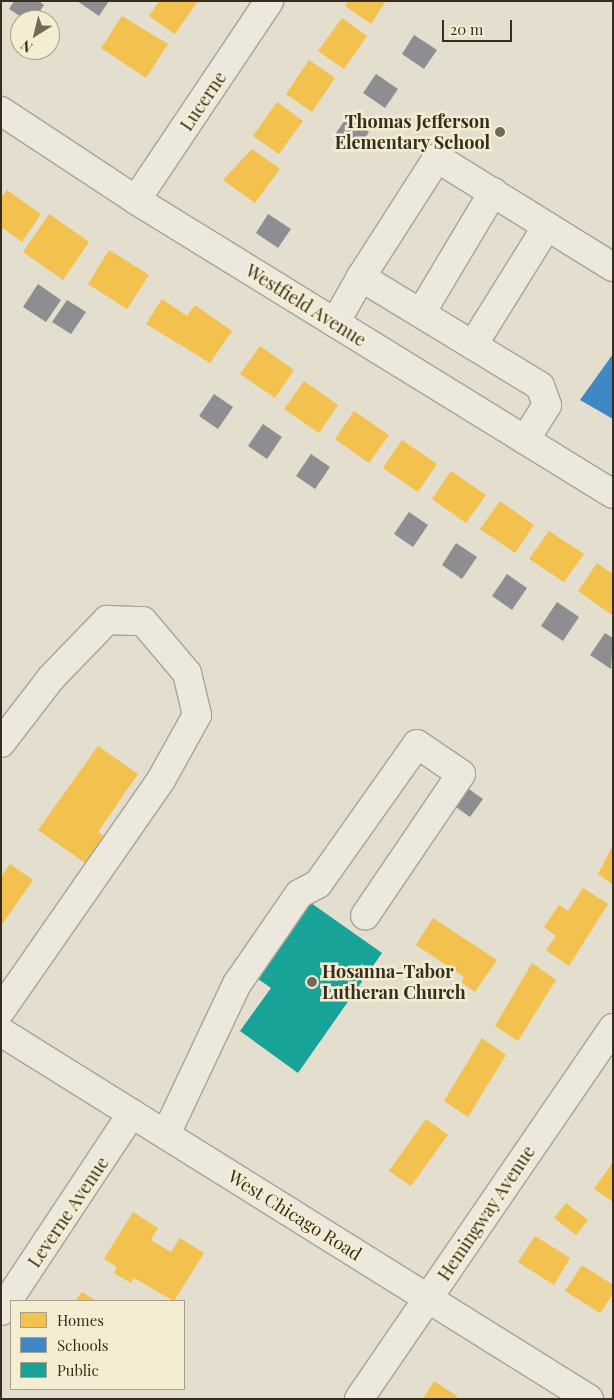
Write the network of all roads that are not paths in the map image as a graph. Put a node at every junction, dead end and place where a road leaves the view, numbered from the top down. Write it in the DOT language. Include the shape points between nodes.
graph roads {
  1 [pos="269,1"];
  2 [pos="1,111"];
  3 [pos="493,192"];
  4 [pos="136,200"];
  5 [pos="547,226"];
  6 [pos="613,267"];
  7 [pos="362,277"];
  8 [pos="421,313"];
  9 [pos="334,323"];
  10 [pos="473,345"];
  11 [pos="525,440"];
  12 [pos="613,494"];
  13 [pos="1,743"];
  14 [pos="366,916"];
  15 [pos="1,1010"];
  16 [pos="613,1028"];
  17 [pos="1,1032"];
  18 [pos="132,1113"];
  19 [pos="166,1134"];
  20 [pos="428,1298"];
  21 [pos="1,1311"];
  22 [pos="359,1399"];
  23 [pos="589,1399"];
  1 -- 4 [label="street, Lucerne"];
  2 -- 4 [label="street, Westfield Avenue"];
  3 -- 5 [label="street"];
  3 -- 7 [label="street" via="437,158"];
  3 -- 8 [label="street"];
  4 -- 9 [label="street, Westfield Avenue"];
  5 -- 6 [label="street"];
  5 -- 10 [label="street"];
  7 -- 8 [label="street"];
  7 -- 9 [label="street"];
  8 -- 10 [label="street"];
  9 -- 11 [label="street, Westfield Avenue"];
  10 -- 11 [label="street" via="540,386 547,405"];
  11 -- 12 [label="street, Westfield Avenue"];
  13 -- 15 [label="street" via="51,678 107,620 143,621 188,673 197,715 161,780"];
  14 -- 19 [label="street" via="461,774 416,744 318,884 299,894 237,984"];
  16 -- 20 [label="street, Hemingway Avenue"];
  17 -- 18 [label="street, West Chicago Road"];
  18 -- 19 [label="street, West Chicago Road"];
  18 -- 21 [label="street, Leverne Avenue"];
  19 -- 20 [label="street, West Chicago Road"];
  20 -- 22 [label="street, Hemingway Avenue"];
  20 -- 23 [label="street, West Chicago Road"];
}
